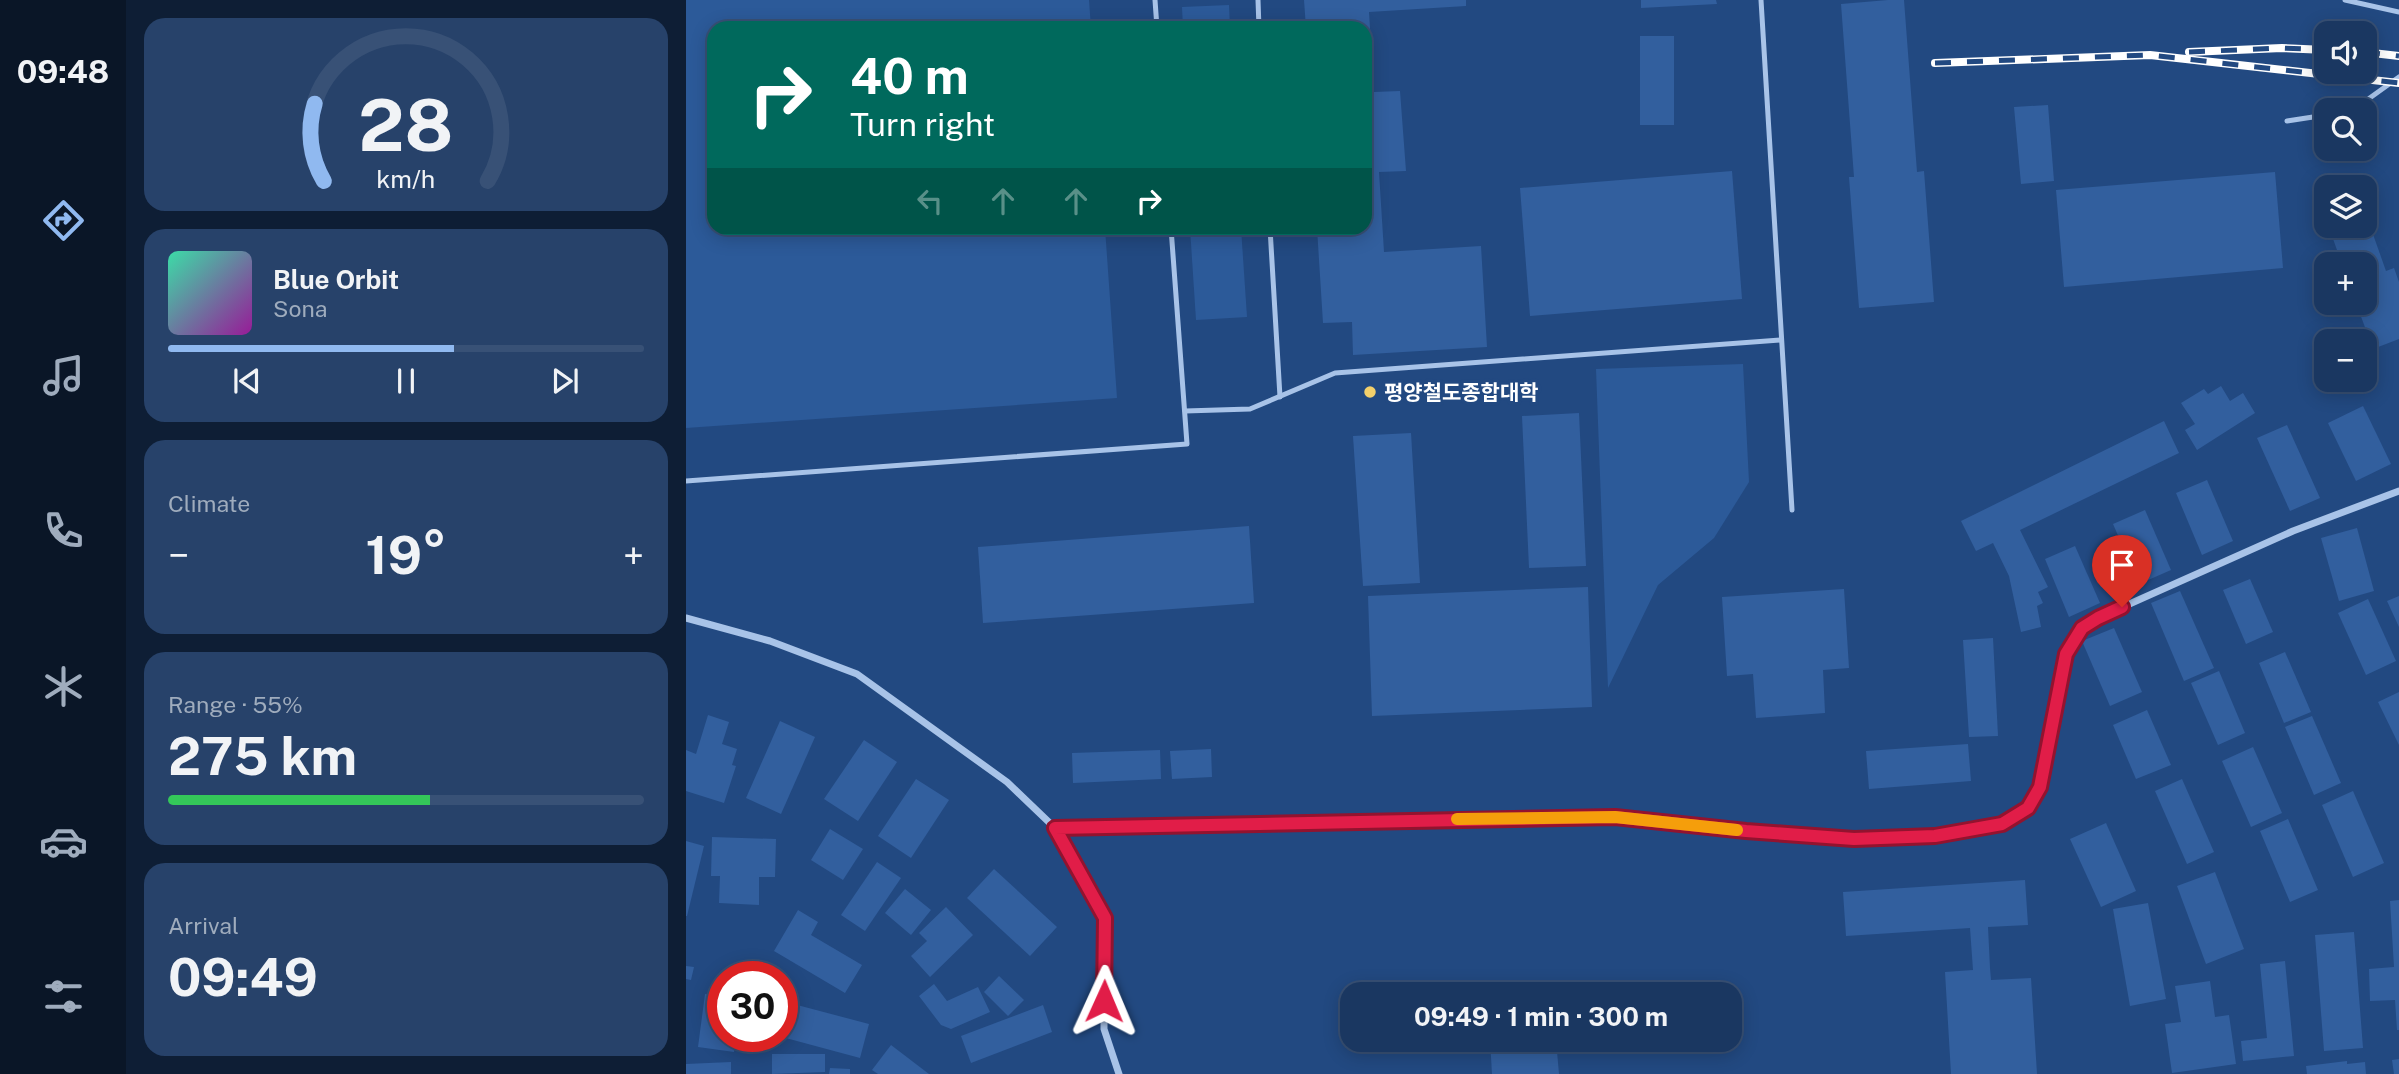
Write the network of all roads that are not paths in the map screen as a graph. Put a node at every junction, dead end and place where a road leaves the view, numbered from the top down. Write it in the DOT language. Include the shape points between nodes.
graph roads {
  1 [pos="1155,0"];
  2 [pos="1258,0"];
  3 [pos="1760,0"];
  4 [pos="2345,0"];
  5 [pos="2399,12"];
  6 [pos="1156,21"];
  7 [pos="1259,21"];
  8 [pos="2399,77"];
  9 [pos="2370,98"];
  10 [pos="2314,117"];
  11 [pos="2287,121"];
  12 [pos="1172,235"];
  13 [pos="1270,235"];
  14 [pos="1781,340"];
  15 [pos="1280,397"];
  16 [pos="1185,411"];
  17 [pos="686,481"];
  18 [pos="2399,491"];
  19 [pos="1792,510"];
  20 [pos="686,618"];
  21 [pos="1055,828"];
  22 [pos="1119,1074"];
  1 -- 6 [label="lane"];
  2 -- 7 [label="lane"];
  3 -- 14 [label="lane"];
  4 -- 5 [label="lane"];
  8 -- 9 [label="lane"];
  10 -- 11 [label="lane"];
  12 -- 16 [label="lane"];
  13 -- 15 [label="lane"];
  14 -- 15 [label="lane" via="1335,373"];
  14 -- 19 [label="lane"];
  15 -- 16 [label="lane" via="1250,410"];
  16 -- 17 [label="lane" via="1187,444"];
  18 -- 21 [label="street" via="2281,537 2082,628 2066,654 2040,787 2028,808 2002,824 1935,836 1854,839 1615,817"];
  20 -- 21 [label="street" via="770,641 857,674 1007,782"];
  21 -- 22 [label="street" via="1105,918 1104,1029"];
}
